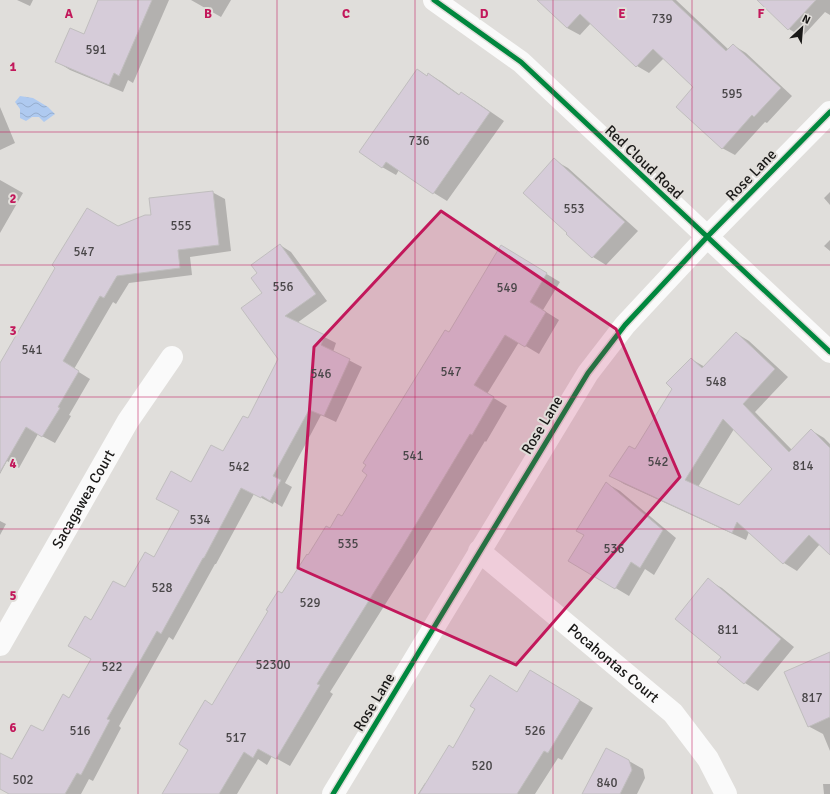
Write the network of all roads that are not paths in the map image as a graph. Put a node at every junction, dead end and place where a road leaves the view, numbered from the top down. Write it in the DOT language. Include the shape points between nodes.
graph roads {
  1 [pos="434,0"];
  2 [pos="830,112"];
  3 [pos="707,237"];
  4 [pos="830,352"];
  5 [pos="172,357"];
  6 [pos="480,551"];
  7 [pos="0,644"];
  8 [pos="332,794"];
  9 [pos="726,794"];
  1 -- 3 [label="street, Red Cloud Road" via="521,62"];
  2 -- 3 [label="street, Rose Lane"];
  3 -- 4 [label="street, Red Cloud Road"];
  3 -- 6 [label="street, Rose Lane" via="625,325 588,373"];
  5 -- 7 [label="street, Sacagawea Court" via="128,421"];
  6 -- 8 [label="street, Rose Lane"];
  6 -- 9 [label="street, Pocahontas Court" via="673,714 708,759"];
}
